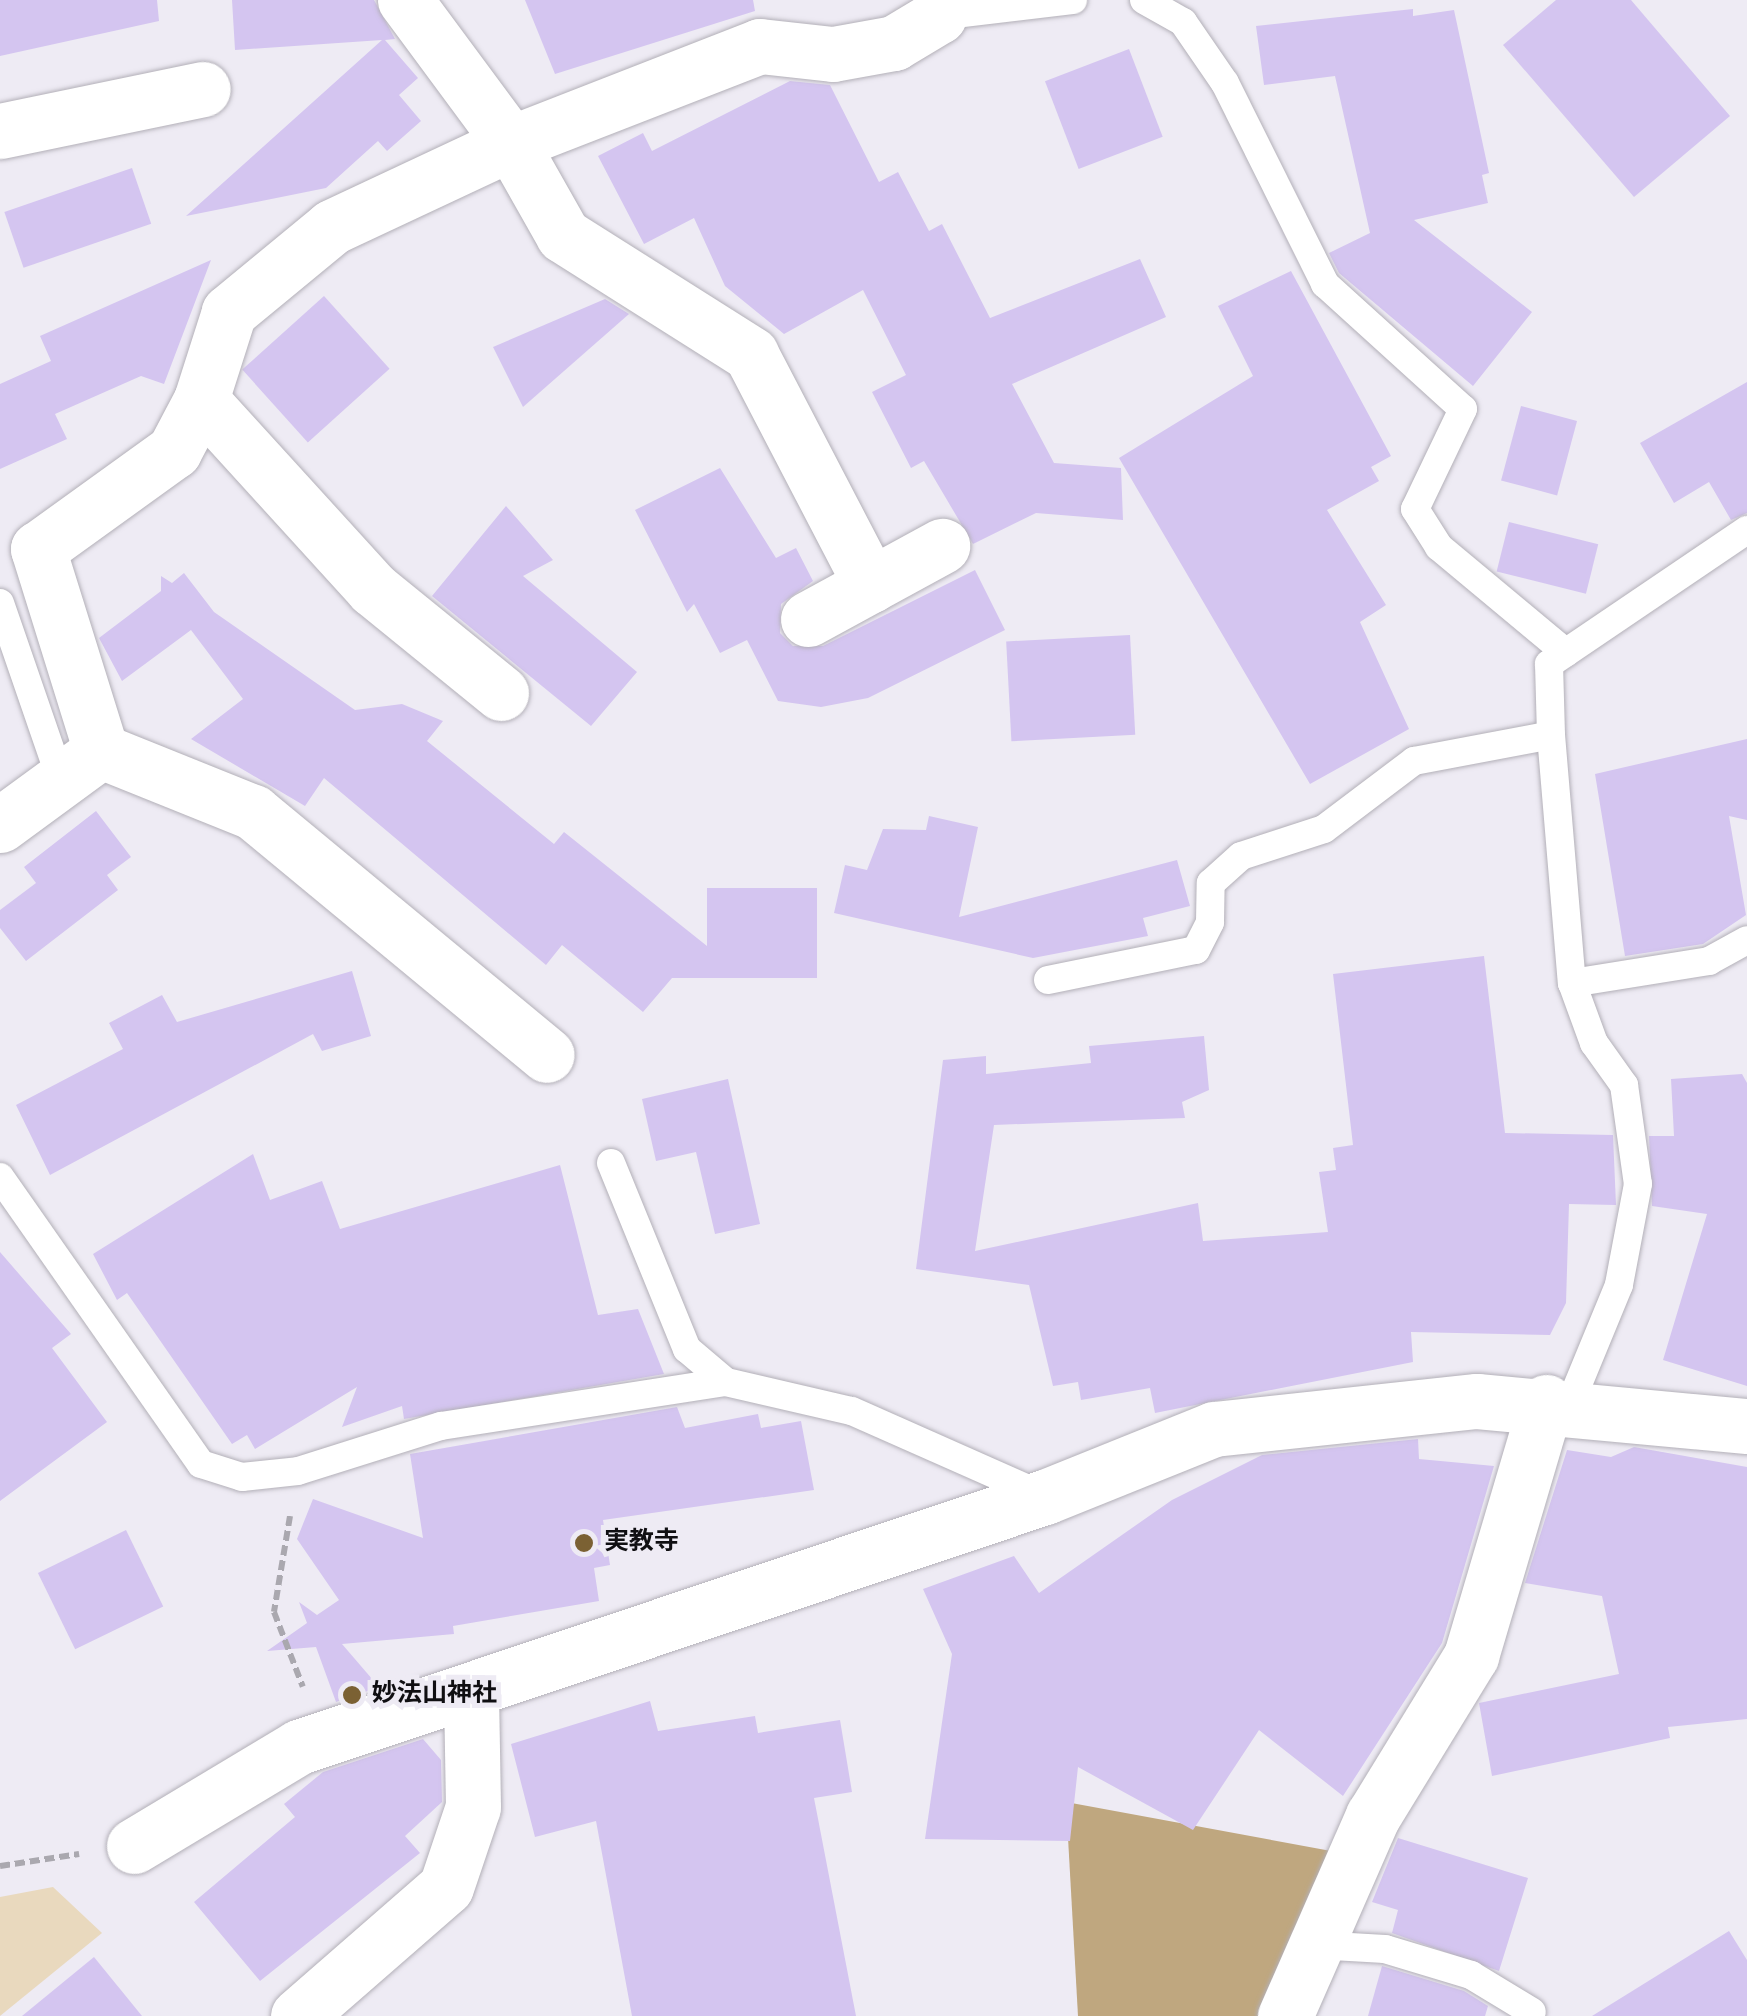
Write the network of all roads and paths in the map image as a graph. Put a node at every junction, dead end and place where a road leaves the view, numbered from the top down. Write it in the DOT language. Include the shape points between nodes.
graph roads {
  1 [pos="404,0"];
  2 [pos="1072,0"];
  3 [pos="1144,0"];
  4 [pos="940,8"];
  5 [pos="202,89"];
  6 [pos="0,130"];
  7 [pos="511,143"];
  8 [pos="201,400"];
  9 [pos="1747,530"];
  10 [pos="942,546"];
  11 [pos="872,585"];
  12 [pos="0,603"];
  13 [pos="808,619"];
  14 [pos="1566,653"];
  15 [pos="501,693"];
  16 [pos="1551,736"];
  17 [pos="81,766"];
  18 [pos="0,825"];
  19 [pos="1747,940"];
  20 [pos="1048,980"];
  21 [pos="1572,983"];
  22 [pos="547,1054"];
  23 [pos="611,1163"];
  24 [pos="0,1178"];
  25 [pos="726,1382"];
  26 [pos="1558,1403"];
  27 [pos="1747,1426"];
  28 [pos="298,1471"];
  29 [pos="1045,1497"];
  30 [pos="470,1695"];
  31 [pos="324,1742"];
  32 [pos="134,1846"];
  33 [pos="0,1866"];
  34 [pos="1315,1944"];
  35 [pos="1532,2012"];
  36 [pos="298,2016"];
  37 [pos="1285,2016"];
  1 -- 7 [label="street"];
  2 -- 4 [label="lane"];
  3 -- 14 [label="lane" via="1183,22 1225,84 1325,284 1463,408 1414,508 1431,534"];
  4 -- 7 [label="street" via="894,43 832,54 760,46"];
  5 -- 6 [label="street"];
  7 -- 8 [label="street" via="332,227 230,312"];
  7 -- 11 [label="street" via="563,235 751,354"];
  8 -- 15 [label="street" via="373,589"];
  8 -- 17 [label="street" via="174,451 38,549"];
  9 -- 14 [label="lane"];
  10 -- 11 [label="street"];
  11 -- 13 [label="street"];
  12 -- 17 [label="lane"];
  14 -- 16 [label="lane" via="1549,664"];
  16 -- 20 [label="lane" via="1414,760 1324,829 1240,856 1210,883 1210,922 1196,950"];
  16 -- 21 [label="lane"];
  17 -- 18 [label="street"];
  17 -- 22 [label="street" via="253,812"];
  19 -- 21 [label="lane" via="1709,961"];
  21 -- 26 [label="lane" via="1594,1043 1624,1085 1638,1184 1619,1285"];
  23 -- 25 [label="lane" via="686,1348"];
  24 -- 28 [label="lane" via="201,1464 242,1477"];
  25 -- 28 [label="lane" via="441,1426"];
  25 -- 29 [label="lane" via="852,1410"];
  26 -- 27 [label="street"];
  26 -- 29 [label="street" via="1214,1429"];
  26 -- 34 [label="street" via="1472,1656 1372,1816"];
  28 -- 31 [label="path" via="274,1612"];
  29 -- 30 [label="street"];
  30 -- 31 [label="street"];
  30 -- 36 [label="street" via="473,1807 446,1887"];
  31 -- 32 [label="street" via="299,1747"];
  32 -- 33 [label="path"];
  34 -- 35 [label="lane" via="1385,1950 1472,1975"];
  34 -- 37 [label="street"];
}
